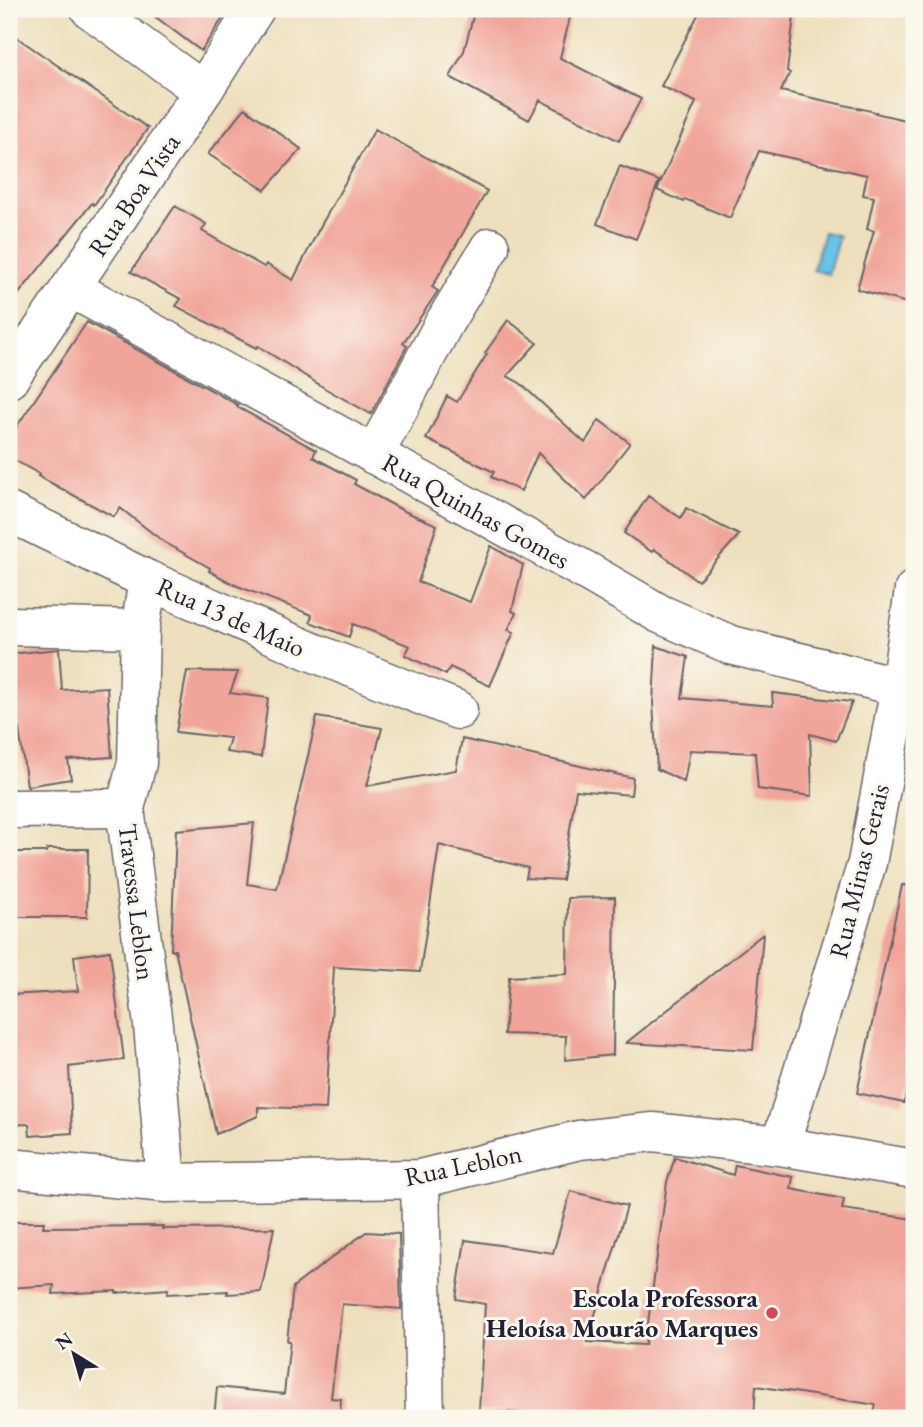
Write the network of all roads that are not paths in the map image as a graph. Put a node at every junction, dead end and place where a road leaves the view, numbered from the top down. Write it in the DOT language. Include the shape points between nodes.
graph roads {
  1 [pos="90,9"];
  2 [pos="255,9"];
  3 [pos="203,91"];
  4 [pos="490,247"];
  5 [pos="71,288"];
  6 [pos="9,379"];
  7 [pos="374,455"];
  8 [pos="9,512"];
  9 [pos="148,580"];
  10 [pos="914,590"];
  11 [pos="9,626"];
  12 [pos="140,629"];
  13 [pos="900,687"];
  14 [pos="458,710"];
  15 [pos="125,808"];
  16 [pos="9,809"];
  17 [pos="780,1146"];
  18 [pos="9,1168"];
  19 [pos="914,1169"];
  20 [pos="420,1179"];
  21 [pos="166,1183"];
  22 [pos="425,1418"];
  1 -- 3 [label="street"];
  2 -- 3 [label="street, Rua Boa Vista"];
  3 -- 5 [label="street, Rua Boa Vista"];
  4 -- 7 [label="street"];
  5 -- 6 [label="street, Rua Boa Vista"];
  5 -- 7 [label="street, Rua Quinhas Gomes"];
  7 -- 13 [label="street, Rua Quinhas Gomes" via="660,614 731,645"];
  8 -- 9 [label="street, Rua 13 de Maio"];
  9 -- 12 [label="street, Travessa Leblon"];
  9 -- 14 [label="street, Rua 13 de Maio"];
  10 -- 13 [label="street, Rua Minas Gerais"];
  11 -- 12 [label="street"];
  12 -- 15 [label="street, Travessa Leblon" via="137,763"];
  13 -- 17 [label="street, Rua Minas Gerais" via="867,863"];
  15 -- 16 [label="street"];
  15 -- 21 [label="street, Travessa Leblon" via="153,1025"];
  17 -- 19 [label="street, Rua Leblon"];
  17 -- 20 [label="street, Rua Leblon" via="653,1132 579,1140"];
  18 -- 21 [label="street, Rua Leblon"];
  20 -- 21 [label="street, Rua Leblon"];
  20 -- 22 [label="street"];
}
